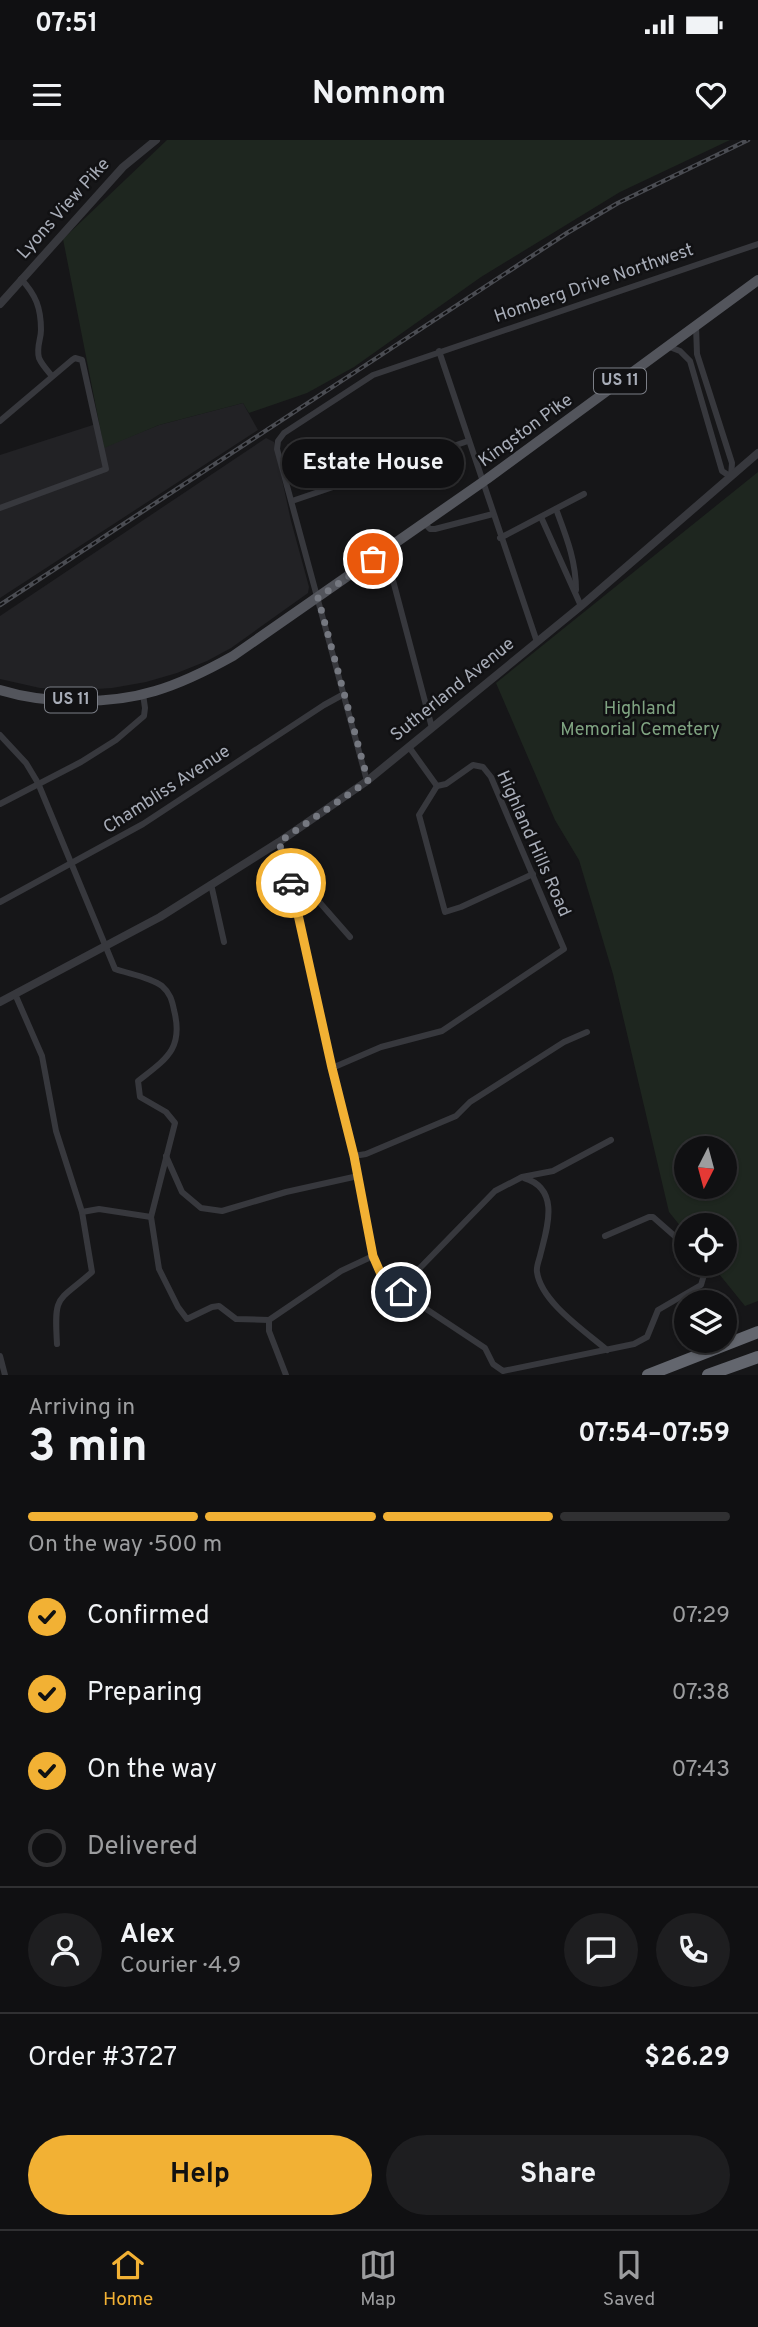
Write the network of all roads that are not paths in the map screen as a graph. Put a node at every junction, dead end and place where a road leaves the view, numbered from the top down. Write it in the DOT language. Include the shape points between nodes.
graph roads {
  1 [pos="156,140"];
  2 [pos="758,243"];
  3 [pos="21,279"];
  4 [pos="758,280"];
  5 [pos="0,304"];
  6 [pos="696,325"];
  7 [pos="667,346"];
  8 [pos="439,351"];
  9 [pos="52,376"];
  10 [pos="0,421"];
  11 [pos="468,441"];
  12 [pos="758,453"];
  13 [pos="731,477"];
  14 [pos="482,482"];
  15 [pos="584,494"];
  16 [pos="292,501"];
  17 [pos="0,508"];
  18 [pos="556,509"];
  19 [pos="493,514"];
  20 [pos="541,517"];
  21 [pos="425,523"];
  22 [pos="500,538"];
  23 [pos="385,551"];
  24 [pos="576,595"];
  25 [pos="318,598"];
  26 [pos="581,606"];
  27 [pos="537,642"];
  28 [pos="0,690"];
  29 [pos="143,694"];
  30 [pos="344,694"];
  31 [pos="432,727"];
  32 [pos="0,735"];
  33 [pos="409,747"];
  34 [pos="368,781"];
  35 [pos="38,783"];
  36 [pos="437,786"];
  37 [pos="0,804"];
  38 [pos="279,842"];
  39 [pos="70,864"];
  40 [pos="533,874"];
  41 [pos="289,875"];
  42 [pos="211,884"];
  43 [pos="0,902"];
  44 [pos="350,937"];
  45 [pos="224,942"];
  46 [pos="104,945"];
  47 [pos="15,994"];
  48 [pos="0,1002"];
  49 [pos="587,1032"];
  50 [pos="332,1068"];
  51 [pos="611,1140"];
  52 [pos="166,1156"];
  53 [pos="354,1156"];
  54 [pos="358,1176"];
  55 [pos="522,1177"];
  56 [pos="82,1212"];
  57 [pos="152,1217"];
  58 [pos="674,1235"];
  59 [pos="605,1236"];
  60 [pos="373,1256"];
  61 [pos="704,1276"];
  62 [pos="384,1281"];
  63 [pos="269,1320"];
  64 [pos="758,1332"];
  65 [pos="57,1343"];
  66 [pos="606,1351"];
  67 [pos="0,1356"];
  68 [pos="758,1357"];
  69 [pos="5,1375"];
  70 [pos="286,1375"];
  71 [pos="648,1375"];
  72 [pos="708,1375"];
  1 -- 3 [label="street, Lyons View Pike" via="123,167"];
  2 -- 8 [label="street, Homberg Drive Northwest"];
  3 -- 5 [label="street, Lyons View Pike"];
  3 -- 9 [label="street" via="35,295 41,333 38,355"];
  4 -- 6 [label="main road, Kingston Pike / US 11"];
  6 -- 7 [label="main road, Kingston Pike / US 11"];
  6 -- 13 [label="street" via="697,354 732,463"];
  7 -- 13 [label="street" via="690,361 722,471"];
  7 -- 14 [label="main road, Kingston Pike / US 11"];
  8 -- 11 [label="street"];
  8 -- 16 [label="street, Homberg Drive Northwest" via="373,375 284,433 277,449"];
  9 -- 10 [label="street"];
  9 -- 17 [label="street" via="72,360 83,362 106,469"];
  11 -- 14 [label="street"];
  11 -- 16 [label="street"];
  12 -- 13 [label="street, Sutherland Avenue"];
  13 -- 26 [label="street, Sutherland Avenue"];
  14 -- 19 [label="street"];
  14 -- 21 [label="main road, Kingston Pike / US 11"];
  15 -- 18 [label="street"];
  16 -- 25 [label="street, Homberg Drive Northwest"];
  18 -- 20 [label="street"];
  18 -- 24 [label="street" via="571,550"];
  19 -- 21 [label="street" via="435,529"];
  19 -- 22 [label="street"];
  20 -- 22 [label="street"];
  20 -- 24 [label="street"];
  21 -- 23 [label="main road, Kingston Pike / US 11"];
  22 -- 27 [label="street"];
  23 -- 25 [label="main road, Kingston Pike / US 11"];
  23 -- 31 [label="street"];
  24 -- 26 [label="street"];
  25 -- 29 [label="main road, Kingston Pike / US 11" via="233,656"];
  25 -- 30 [label="street, Homberg Drive Northwest"];
  26 -- 27 [label="street, Sutherland Avenue"];
  27 -- 31 [label="street, Sutherland Avenue"];
  28 -- 29 [label="main road, Kingston Pike / US 11" via="60,700"];
  29 -- 35 [label="street" via="141,719 103,749"];
  30 -- 34 [label="street, Homberg Drive Northwest"];
  30 -- 39 [label="street, Chambliss Avenue" via="143,824"];
  31 -- 33 [label="street, Sutherland Avenue"];
  32 -- 35 [label="street"];
  33 -- 34 [label="street, Sutherland Avenue"];
  33 -- 36 [label="street"];
  34 -- 38 [label="street, Sutherland Avenue"];
  35 -- 37 [label="street"];
  35 -- 39 [label="street"];
  36 -- 40 [label="street, Highland Hills Road" via="446,785 473,765 483,767"];
  36 -- 40 [label="street" via="419,815 444,912"];
  38 -- 41 [label="street"];
  38 -- 42 [label="street, Sutherland Avenue"];
  39 -- 43 [label="street, Chambliss Avenue"];
  39 -- 46 [label="street"];
  40 -- 50 [label="street, Highland Hills Road" via="564,949 442,1031 380,1046"];
  41 -- 44 [label="street" via="307,888"];
  41 -- 50 [label="street"];
  42 -- 45 [label="street"];
  42 -- 46 [label="street, Sutherland Avenue"];
  46 -- 47 [label="street, Sutherland Avenue"];
  46 -- 52 [label="street" via="115,969 159,984 171,995 178,1040 162,1062 138,1081 140,1097 175,1123"];
  47 -- 48 [label="street, Sutherland Avenue"];
  47 -- 56 [label="street" via="43,1056 56,1131"];
  49 -- 53 [label="street" via="470,1102 456,1116"];
  50 -- 53 [label="street"];
  51 -- 55 [label="street" via="552,1171"];
  52 -- 54 [label="street" via="182,1192 201,1208 222,1211"];
  52 -- 57 [label="street"];
  53 -- 54 [label="street"];
  54 -- 60 [label="street"];
  55 -- 62 [label="street" via="495,1191 415,1273"];
  55 -- 66 [label="street" via="541,1187 549,1203 549,1222 536,1271 550,1300"];
  56 -- 57 [label="street" via="99,1209"];
  56 -- 65 [label="street" via="92,1272 57,1303"];
  57 -- 63 [label="street" via="159,1269 187,1319 219,1306 236,1319"];
  58 -- 59 [label="street" via="649,1217"];
  60 -- 62 [label="street"];
  60 -- 63 [label="street" via="341,1271"];
  61 -- 66 [label="street" via="701,1285 658,1310 647,1337"];
  62 -- 66 [label="street" via="485,1348 493,1364 503,1371"];
  63 -- 70 [label="street"];
  64 -- 71 [label="highway"];
  67 -- 69 [label="street"];
  68 -- 72 [label="highway"];
}
